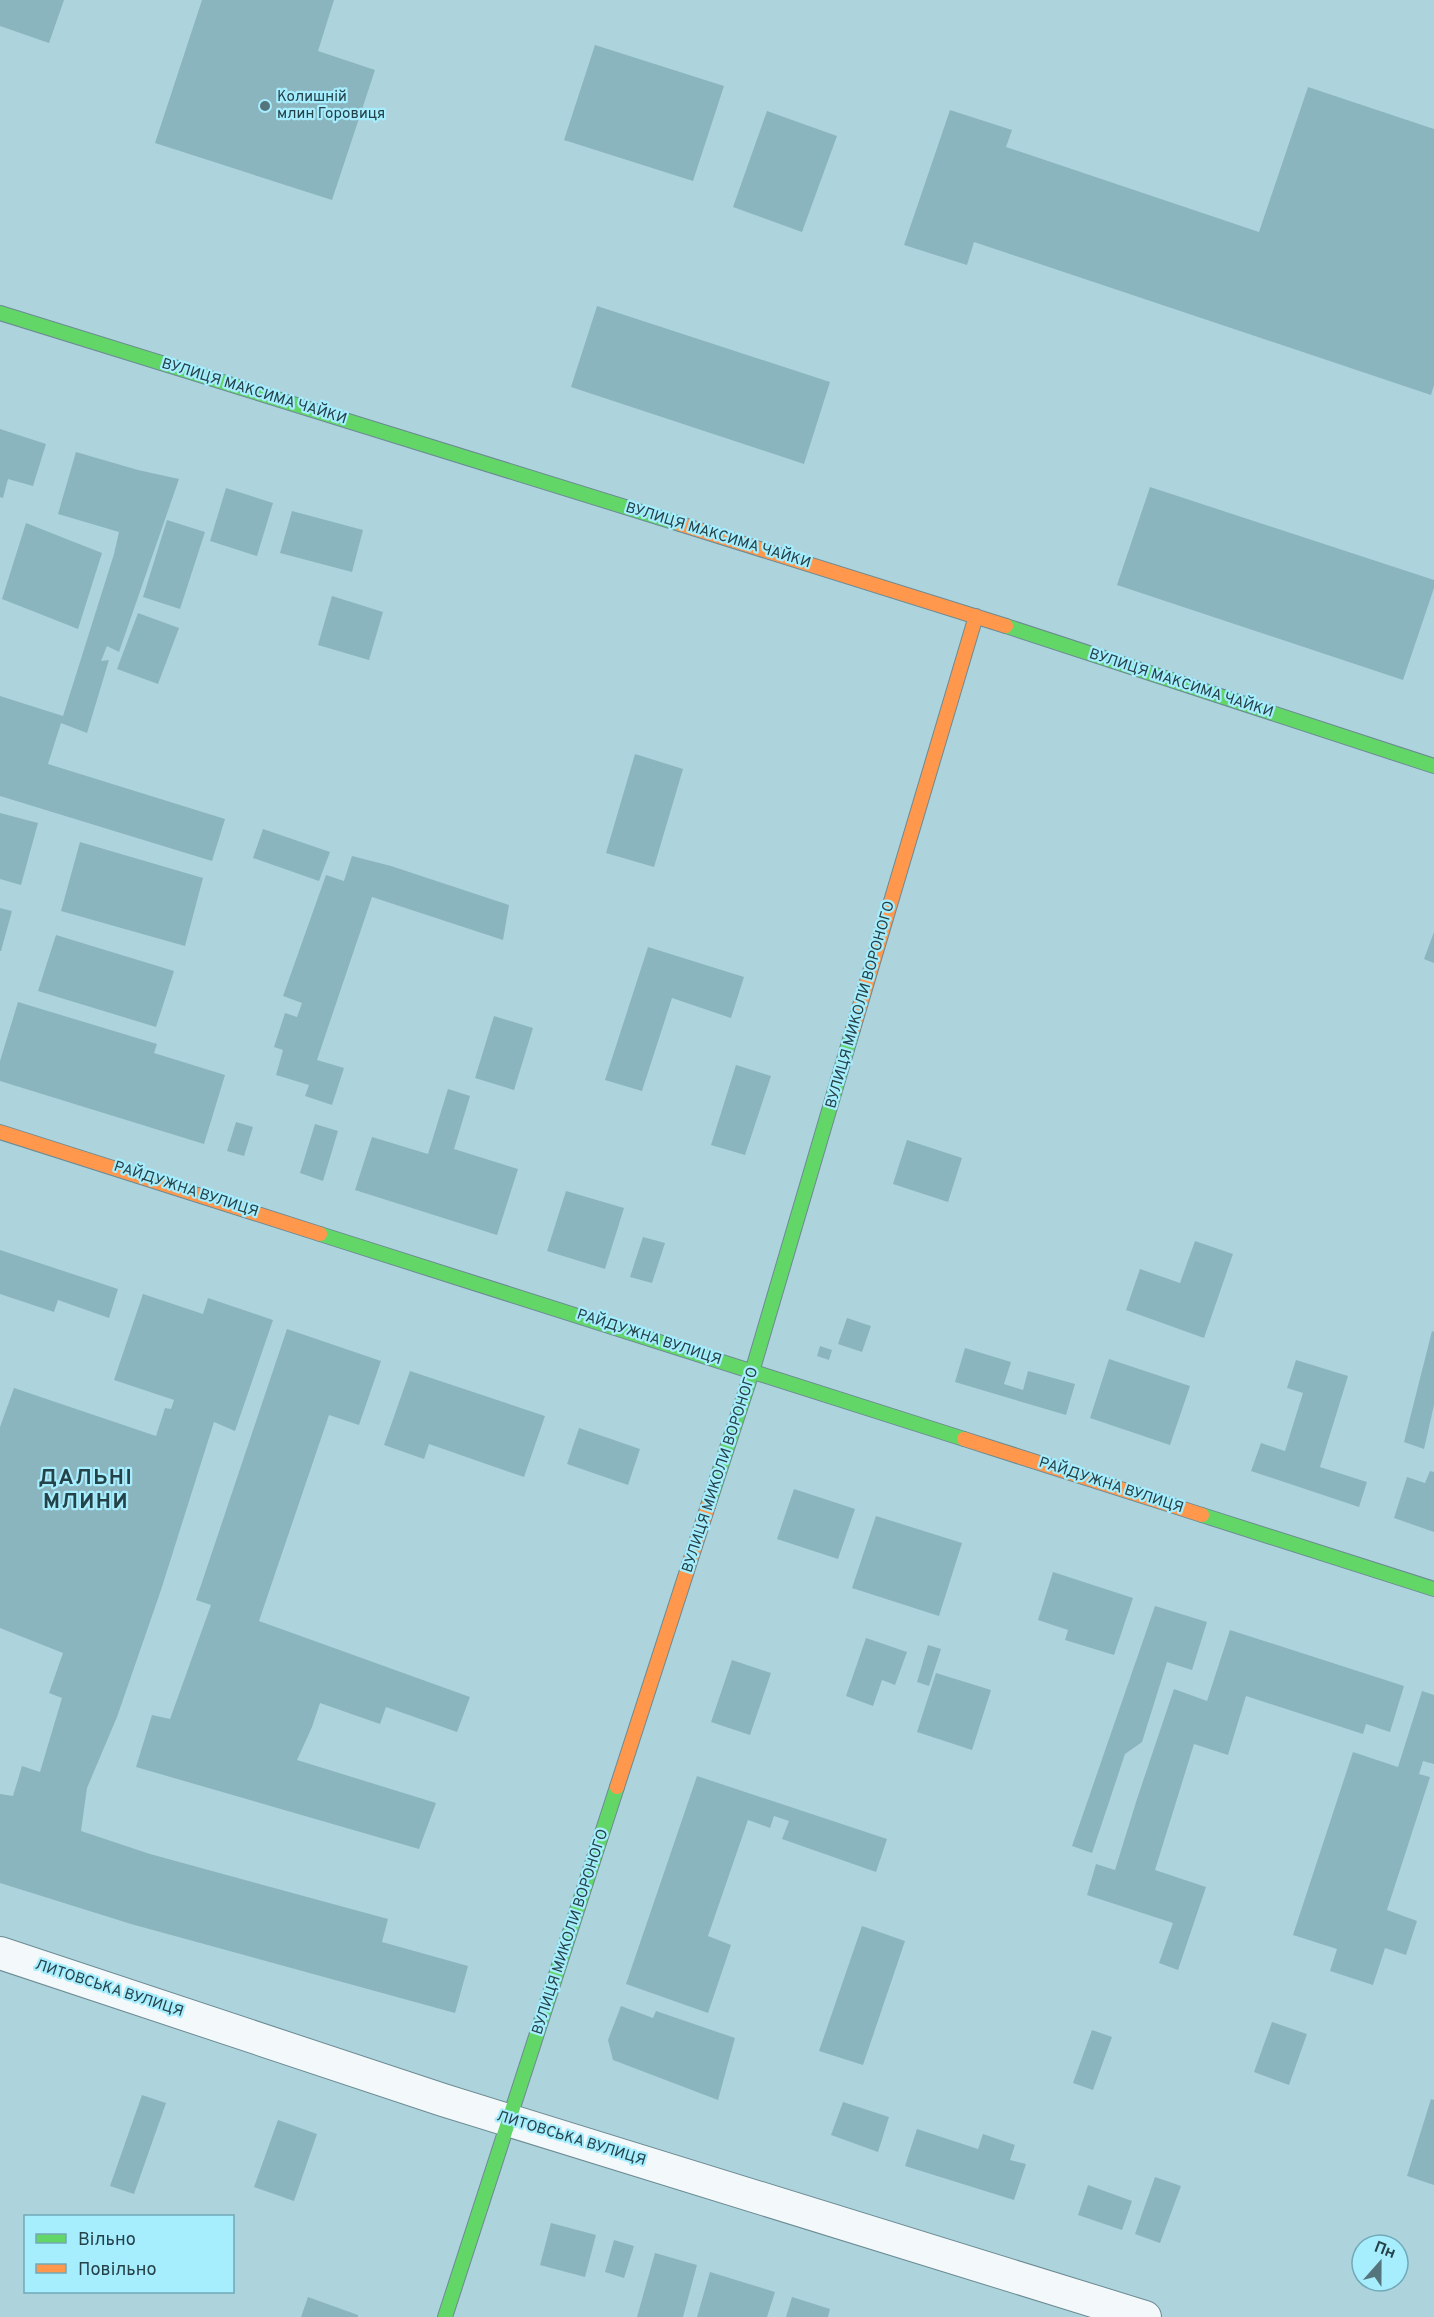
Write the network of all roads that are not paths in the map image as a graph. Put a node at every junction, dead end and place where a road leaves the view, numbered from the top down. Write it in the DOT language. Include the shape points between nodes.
graph roads {
  1 [pos="0,313"];
  2 [pos="976,616"];
  3 [pos="1434,766"];
  4 [pos="0,1132"];
  5 [pos="753,1372"];
  6 [pos="1434,1589"];
  7 [pos="0,1953"];
  8 [pos="510,2120"];
  9 [pos="445,2317"];
  10 [pos="1145,2317"];
  1 -- 2 [label="street, ВУЛИЦЯ МАКСИМА ЧАЙКИ"];
  2 -- 3 [label="street, ВУЛИЦЯ МАКСИМА ЧАЙКИ"];
  2 -- 5 [label="street, ВУЛИЦЯ МИКОЛИ ВОРОНОГО"];
  4 -- 5 [label="street, РАЙДУЖНА ВУЛИЦЯ"];
  5 -- 6 [label="street, РАЙДУЖНА ВУЛИЦЯ"];
  5 -- 8 [label="street, ВУЛИЦЯ МИКОЛИ ВОРОНОГО"];
  7 -- 8 [label="street, ЛИТОВСЬКА ВУЛИЦЯ"];
  8 -- 9 [label="street, ВУЛИЦЯ МИКОЛИ ВОРОНОГО"];
  8 -- 10 [label="street, ЛИТОВСЬКА ВУЛИЦЯ"];
}
